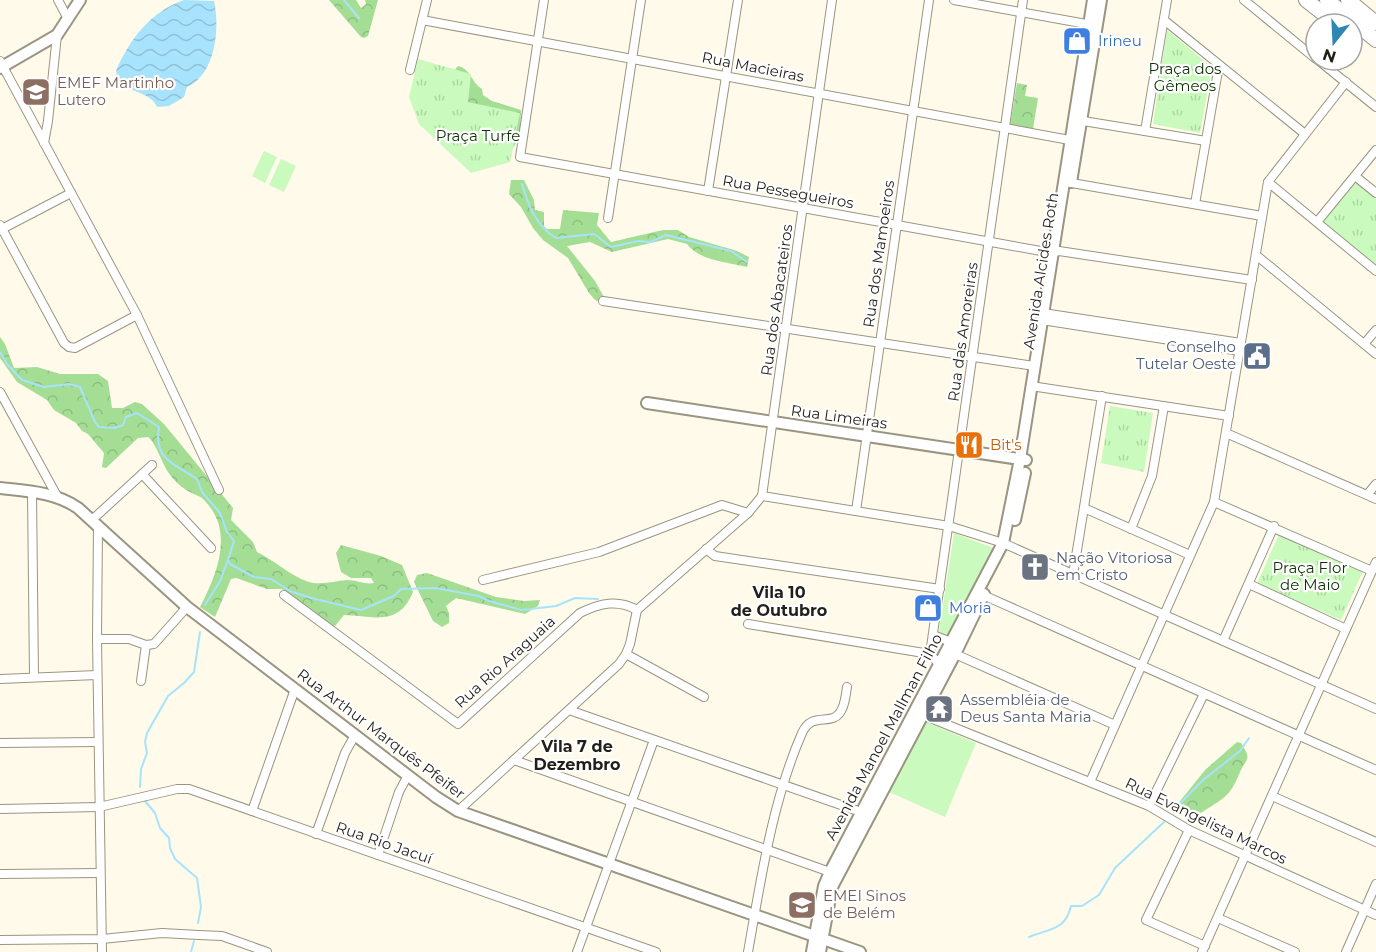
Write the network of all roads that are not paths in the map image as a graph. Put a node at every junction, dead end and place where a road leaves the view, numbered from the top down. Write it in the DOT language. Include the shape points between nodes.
graph roads {
  1 [pos="58,0"];
  2 [pos="80,0"];
  3 [pos="427,0"];
  4 [pos="544,0"];
  5 [pos="640,0"];
  6 [pos="738,0"];
  7 [pos="832,0"];
  8 [pos="929,0"];
  9 [pos="954,0"];
  10 [pos="1023,0"];
  11 [pos="1093,0"];
  12 [pos="1101,0"];
  13 [pos="1167,0"];
  14 [pos="1244,0"];
  15 [pos="1306,0"];
  16 [pos="1327,0"];
  17 [pos="1348,0"];
  18 [pos="1021,12"];
  19 [pos="1321,12"];
  20 [pos="68,19"];
  21 [pos="422,20"];
  22 [pos="1164,20"];
  23 [pos="1376,23"];
  24 [pos="1093,25"];
  25 [pos="57,35"];
  26 [pos="1376,40"];
  27 [pos="538,42"];
  28 [pos="1304,48"];
  29 [pos="633,59"];
  30 [pos="1,65"];
  31 [pos="1219,65"];
  32 [pos="410,70"];
  33 [pos="1333,72"];
  34 [pos="726,76"];
  35 [pos="1346,82"];
  36 [pos="820,93"];
  37 [pos="1376,107"];
  38 [pos="913,111"];
  39 [pos="1077,120"];
  40 [pos="1004,128"];
  41 [pos="1145,131"];
  42 [pos="1305,134"];
  43 [pos="1074,141"];
  44 [pos="1206,141"];
  45 [pos="44,143"];
  46 [pos="1376,150"];
  47 [pos="614,174"];
  48 [pos="1355,176"];
  49 [pos="1067,182"];
  50 [pos="1268,182"];
  51 [pos="708,191"];
  52 [pos="71,193"];
  53 [pos="1376,193"];
  54 [pos="1195,204"];
  55 [pos="803,208"];
  56 [pos="1263,216"];
  57 [pos="608,218"];
  58 [pos="1317,222"];
  59 [pos="897,225"];
  60 [pos="1,228"];
  61 [pos="990,242"];
  62 [pos="1056,252"];
  63 [pos="1256,255"];
  64 [pos="1376,271"];
  65 [pos="1252,279"];
  66 [pos="603,302"];
  67 [pos="136,315"];
  68 [pos="1045,317"];
  69 [pos="786,329"];
  70 [pos="1376,330"];
  71 [pos="880,343"];
  72 [pos="1364,344"];
  73 [pos="1240,347"];
  74 [pos="1376,354"];
  75 [pos="973,357"];
  76 [pos="1034,366"];
  77 [pos="1034,386"];
  78 [pos="0,392"];
  79 [pos="1102,396"];
  80 [pos="646,404"];
  81 [pos="1164,406"];
  82 [pos="1229,416"];
  83 [pos="773,422"];
  84 [pos="1226,433"];
  85 [pos="867,436"];
  86 [pos="960,450"];
  87 [pos="1023,460"];
  88 [pos="152,465"];
  89 [pos="142,474"];
  90 [pos="1376,484"];
  91 [pos="0,488"];
  92 [pos="219,490"];
  93 [pos="32,492"];
  94 [pos="1367,495"];
  95 [pos="57,496"];
  96 [pos="762,496"];
  97 [pos="1376,500"];
  98 [pos="1214,502"];
  99 [pos="1084,508"];
  100 [pos="856,511"];
  101 [pos="748,513"];
  102 [pos="95,522"];
  103 [pos="949,526"];
  104 [pos="1274,526"];
  105 [pos="1131,529"];
  106 [pos="1006,545"];
  107 [pos="211,548"];
  108 [pos="706,549"];
  109 [pos="1190,555"];
  110 [pos="1376,562"];
  111 [pos="1372,571"];
  112 [pos="1074,575"];
  113 [pos="483,580"];
  114 [pos="1249,584"];
  115 [pos="940,589"];
  116 [pos="284,595"];
  117 [pos="983,595"];
  118 [pos="187,607"];
  119 [pos="637,610"];
  120 [pos="1164,615"];
  121 [pos="748,624"];
  122 [pos="1346,629"];
  123 [pos="933,635"];
  124 [pos="97,639"];
  125 [pos="1223,641"];
  126 [pos="951,642"];
  127 [pos="146,645"];
  128 [pos="626,654"];
  129 [pos="930,654"];
  130 [pos="955,654"];
  131 [pos="943,666"];
  132 [pos="1142,666"];
  133 [pos="97,675"];
  134 [pos="34,678"];
  135 [pos="0,679"];
  136 [pos="141,681"];
  137 [pos="1322,685"];
  138 [pos="848,687"];
  139 [pos="295,689"];
  140 [pos="1204,693"];
  141 [pos="704,697"];
  142 [pos="1376,709"];
  143 [pos="569,710"];
  144 [pos="923,715"];
  145 [pos="1115,725"];
  146 [pos="355,735"];
  147 [pos="1299,736"];
  148 [pos="654,740"];
  149 [pos="98,742"];
  150 [pos="0,743"];
  151 [pos="514,760"];
  152 [pos="1376,770"];
  153 [pos="408,775"];
  154 [pos="1090,782"];
  155 [pos="784,785"];
  156 [pos="1272,796"];
  157 [pos="632,801"];
  158 [pos="1149,806"];
  159 [pos="99,807"];
  160 [pos="0,809"];
  161 [pos="252,811"];
  162 [pos="458,811"];
  163 [pos="861,813"];
  164 [pos="1189,830"];
  165 [pos="316,834"];
  166 [pos="1376,842"];
  167 [pos="766,849"];
  168 [pos="378,855"];
  169 [pos="1245,857"];
  170 [pos="609,864"];
  171 [pos="830,872"];
  172 [pos="100,873"];
  173 [pos="0,874"];
  174 [pos="1376,884"];
  175 [pos="1365,910"];
  176 [pos="755,915"];
  177 [pos="1376,915"];
  178 [pos="1218,918"];
  179 [pos="586,927"];
  180 [pos="819,937"];
  181 [pos="102,939"];
  182 [pos="0,940"];
  183 [pos="1276,948"];
  184 [pos="1204,949"];
  185 [pos="102,952"];
  186 [pos="267,952"];
  187 [pos="577,952"];
  188 [pos="656,952"];
  189 [pos="748,952"];
  190 [pos="812,952"];
  191 [pos="820,952"];
  192 [pos="860,952"];
  193 [pos="1295,952"];
  194 [pos="1346,952"];
  1 -- 20 [label="street"];
  2 -- 20 [label="street"];
  3 -- 21 [label="street"];
  4 -- 27 [label="street"];
  5 -- 29 [label="street"];
  6 -- 34 [label="street"];
  7 -- 36 [label="street, Rua dos Abacateiros"];
  8 -- 38 [label="street, Rua dos Mamoeiros"];
  9 -- 18 [label="street"];
  10 -- 18 [label="street, Rua das Amoreiras"];
  11 -- 24 [label="street, Avenida Alcides Roth"];
  12 -- 24 [label="street, Avenida Alcides Roth"];
  13 -- 22 [label="street"];
  14 -- 28 [label="street"];
  15 -- 19 [label="highway"];
  16 -- 26 [label="highway"];
  17 -- 23 [label="highway"];
  18 -- 24 [label="street"];
  18 -- 40 [label="street, Rua das Amoreiras"];
  20 -- 25 [label="street"];
  21 -- 27 [label="street, Rua Macieiras"];
  21 -- 32 [label="street"];
  22 -- 31 [label="street"];
  22 -- 41 [label="street"];
  24 -- 39 [label="street, Avenida Alcides Roth"];
  25 -- 30 [label="street"];
  25 -- 45 [label="street"];
  27 -- 29 [label="street, Rua Macieiras"];
  27 -- 47 [label="street, Rua Pessegueiros" via="520,157"];
  29 -- 34 [label="street, Rua Macieiras"];
  29 -- 47 [label="street"];
  30 -- 45 [label="street"];
  31 -- 42 [label="street"];
  31 -- 44 [label="street"];
  33 -- 35 [label="street"];
  34 -- 36 [label="street, Rua Macieiras"];
  34 -- 51 [label="street"];
  35 -- 37 [label="street"];
  35 -- 42 [label="street"];
  36 -- 38 [label="street, Rua Macieiras"];
  36 -- 55 [label="street, Rua dos Abacateiros"];
  38 -- 40 [label="street, Rua Macieiras"];
  38 -- 59 [label="street, Rua dos Mamoeiros"];
  39 -- 41 [label="street"];
  39 -- 43 [label="street, Avenida Alcides Roth"];
  40 -- 43 [label="street, Rua Macieiras"];
  40 -- 61 [label="street, Rua das Amoreiras"];
  41 -- 44 [label="street"];
  42 -- 50 [label="street"];
  43 -- 49 [label="street, Avenida Alcides Roth"];
  44 -- 54 [label="street"];
  45 -- 52 [label="street"];
  46 -- 48 [label="street"];
  47 -- 51 [label="street, Rua Pessegueiros"];
  47 -- 57 [label="street"];
  48 -- 53 [label="street"];
  48 -- 58 [label="street"];
  49 -- 54 [label="street"];
  49 -- 62 [label="street, Avenida Alcides Roth"];
  50 -- 56 [label="street"];
  50 -- 58 [label="street"];
  51 -- 55 [label="street, Rua Pessegueiros"];
  52 -- 60 [label="street"];
  52 -- 67 [label="street"];
  54 -- 56 [label="street"];
  55 -- 59 [label="street, Rua Pessegueiros"];
  55 -- 69 [label="street, Rua dos Abacateiros"];
  56 -- 63 [label="street"];
  58 -- 64 [label="street"];
  59 -- 61 [label="street, Rua Pessegueiros"];
  59 -- 71 [label="street, Rua dos Mamoeiros"];
  60 -- 67 [label="street" via="69,347 75,348"];
  61 -- 62 [label="street, Rua Pessegueiros"];
  61 -- 75 [label="street, Rua das Amoreiras"];
  62 -- 65 [label="street, Rua Pessegueiros"];
  62 -- 68 [label="street, Avenida Alcides Roth"];
  63 -- 65 [label="street"];
  63 -- 72 [label="street"];
  65 -- 73 [label="street"];
  66 -- 69 [label="street"];
  67 -- 92 [label="street"];
  68 -- 73 [label="street"];
  68 -- 76 [label="street, Avenida Alcides Roth"];
  68 -- 77 [label="street, Avenida Alcides Roth"];
  69 -- 71 [label="street"];
  69 -- 83 [label="street, Rua dos Abacateiros"];
  70 -- 72 [label="street"];
  71 -- 75 [label="street"];
  71 -- 85 [label="street, Rua dos Mamoeiros"];
  72 -- 74 [label="street"];
  73 -- 82 [label="street"];
  75 -- 76 [label="street"];
  75 -- 86 [label="street, Rua das Amoreiras"];
  76 -- 77 [label="street, Avenida Alcides Roth"];
  77 -- 79 [label="street"];
  77 -- 87 [label="street, Avenida Alcides Roth"];
  78 -- 95 [label="street"];
  79 -- 81 [label="street"];
  79 -- 99 [label="street"];
  80 -- 83 [label="street, Rua Limeiras"];
  81 -- 82 [label="street"];
  81 -- 105 [label="street" via="1152,476"];
  82 -- 84 [label="street"];
  83 -- 85 [label="street, Rua Limeiras"];
  83 -- 96 [label="street, Rua dos Abacateiros"];
  84 -- 94 [label="street"];
  84 -- 98 [label="street"];
  85 -- 86 [label="street, Rua Limeiras"];
  85 -- 100 [label="street, Rua dos Mamoeiros"];
  86 -- 87 [label="street, Rua Limeiras"];
  86 -- 103 [label="street, Rua das Amoreiras"];
  87 -- 106 [label="street, Avenida Alcides Roth"];
  88 -- 89 [label="street"];
  89 -- 102 [label="street"];
  89 -- 107 [label="street"];
  90 -- 94 [label="street"];
  91 -- 93 [label="street, Rua Arthur Marquês Pfeifer"];
  93 -- 95 [label="street, Rua Arthur Marquês Pfeifer"];
  93 -- 134 [label="street"];
  94 -- 97 [label="street"];
  95 -- 102 [label="street, Rua Arthur Marquês Pfeifer"];
  96 -- 100 [label="street"];
  96 -- 101 [label="street"];
  98 -- 104 [label="street"];
  98 -- 109 [label="street"];
  99 -- 105 [label="street"];
  99 -- 112 [label="street"];
  100 -- 103 [label="street"];
  101 -- 108 [label="street"];
  101 -- 113 [label="street" via="722,505 599,552"];
  102 -- 118 [label="street, Rua Arthur Marquês Pfeifer"];
  102 -- 124 [label="street"];
  103 -- 106 [label="street"];
  103 -- 115 [label="street, Rua das Amoreiras"];
  104 -- 111 [label="street"];
  104 -- 114 [label="street"];
  105 -- 109 [label="street"];
  106 -- 112 [label="street"];
  106 -- 117 [label="street, Avenida Manoel Mallman Filho"];
  106 -- 126 [label="street, Avenida Manoel Mallman Filho"];
  108 -- 115 [label="street" via="715,556"];
  108 -- 119 [label="street"];
  109 -- 120 [label="street"];
  110 -- 111 [label="street"];
  111 -- 122 [label="street"];
  112 -- 120 [label="street"];
  114 -- 122 [label="street"];
  114 -- 125 [label="street"];
  115 -- 123 [label="street, Rua das Amoreiras"];
  116 -- 119 [label="street, Rua Rio Araguaia" via="458,724 580,613 617,602"];
  117 -- 130 [label="street, Avenida Manoel Mallman Filho"];
  117 -- 132 [label="street"];
  118 -- 127 [label="street" via="154,644"];
  118 -- 139 [label="street, Rua Arthur Marquês Pfeifer"];
  119 -- 128 [label="street"];
  120 -- 125 [label="street"];
  120 -- 132 [label="street"];
  121 -- 129 [label="street"];
  122 -- 137 [label="street"];
  123 -- 126 [label="street"];
  123 -- 129 [label="street, Rua das Amoreiras"];
  124 -- 127 [label="street" via="129,639"];
  124 -- 133 [label="street"];
  125 -- 137 [label="street"];
  126 -- 131 [label="street, Avenida Manoel Mallman Filho"];
  127 -- 136 [label="street"];
  128 -- 141 [label="street"];
  128 -- 143 [label="street"];
  129 -- 131 [label="street"];
  130 -- 131 [label="street, Avenida Manoel Mallman Filho"];
  130 -- 145 [label="street"];
  131 -- 144 [label="street, Avenida Manoel Mallman Filho"];
  131 -- 163 [label="street, Avenida Manoel Mallman Filho"];
  132 -- 140 [label="street"];
  132 -- 145 [label="street"];
  133 -- 134 [label="street"];
  133 -- 149 [label="street"];
  134 -- 135 [label="street"];
  137 -- 142 [label="street"];
  137 -- 147 [label="street"];
  138 -- 155 [label="street" via="838,715 807,724"];
  139 -- 146 [label="street, Rua Arthur Marquês Pfeifer"];
  139 -- 161 [label="street"];
  140 -- 147 [label="street"];
  140 -- 158 [label="street"];
  143 -- 148 [label="street"];
  143 -- 151 [label="street"];
  144 -- 154 [label="street, Rua Evangelista Marcos"];
  144 -- 180 [label="street, Avenida Manoel Mallman Filho" via="832,887"];
  145 -- 154 [label="street"];
  146 -- 153 [label="street, Rua Arthur Marquês Pfeifer"];
  146 -- 165 [label="street"];
  147 -- 152 [label="street"];
  147 -- 156 [label="street"];
  148 -- 155 [label="street"];
  148 -- 157 [label="street"];
  149 -- 150 [label="street"];
  149 -- 159 [label="street"];
  151 -- 157 [label="street"];
  151 -- 162 [label="street"];
  153 -- 162 [label="street, Rua Arthur Marquês Pfeifer"];
  153 -- 168 [label="street"];
  154 -- 158 [label="street, Rua Evangelista Marcos"];
  155 -- 163 [label="street"];
  155 -- 167 [label="street"];
  156 -- 166 [label="street"];
  156 -- 169 [label="street"];
  157 -- 167 [label="street"];
  157 -- 170 [label="street"];
  158 -- 164 [label="street, Rua Evangelista Marcos"];
  159 -- 160 [label="street, Rua Rio Jacuí"];
  159 -- 161 [label="street, Rua Rio Jacuí" via="189,789"];
  159 -- 172 [label="street"];
  161 -- 165 [label="street, Rua Rio Jacuí"];
  162 -- 170 [label="street, Rua Arthur Marquês Pfeifer"];
  163 -- 171 [label="street, Avenida Manoel Mallman Filho"];
  164 -- 169 [label="street, Rua Evangelista Marcos"];
  164 -- 184 [label="street" via="1146,920"];
  165 -- 168 [label="street, Rua Rio Jacuí"];
  167 -- 171 [label="street"];
  167 -- 176 [label="street"];
  168 -- 179 [label="street, Rua Rio Jacuí"];
  169 -- 175 [label="street, Rua Evangelista Marcos"];
  169 -- 178 [label="street"];
  170 -- 176 [label="street, Rua Arthur Marquês Pfeifer"];
  170 -- 179 [label="street"];
  171 -- 180 [label="street, Avenida Manoel Mallman Filho" via="824,886"];
  172 -- 173 [label="street"];
  172 -- 181 [label="street"];
  174 -- 175 [label="street"];
  175 -- 177 [label="street, Rua Evangelista Marcos"];
  175 -- 194 [label="street"];
  176 -- 180 [label="street, Rua Arthur Marquês Pfeifer"];
  176 -- 189 [label="street"];
  178 -- 183 [label="street"];
  178 -- 184 [label="street"];
  179 -- 187 [label="street"];
  179 -- 188 [label="street, Rua Rio Jacuí"];
  180 -- 190 [label="street, Avenida Manoel Mallman Filho"];
  180 -- 191 [label="street, Avenida Manoel Mallman Filho"];
  180 -- 192 [label="street, Rua Arthur Marquês Pfeifer"];
  181 -- 182 [label="street"];
  181 -- 185 [label="street"];
  181 -- 186 [label="street" via="162,933 222,936"];
  183 -- 193 [label="street"];
}
